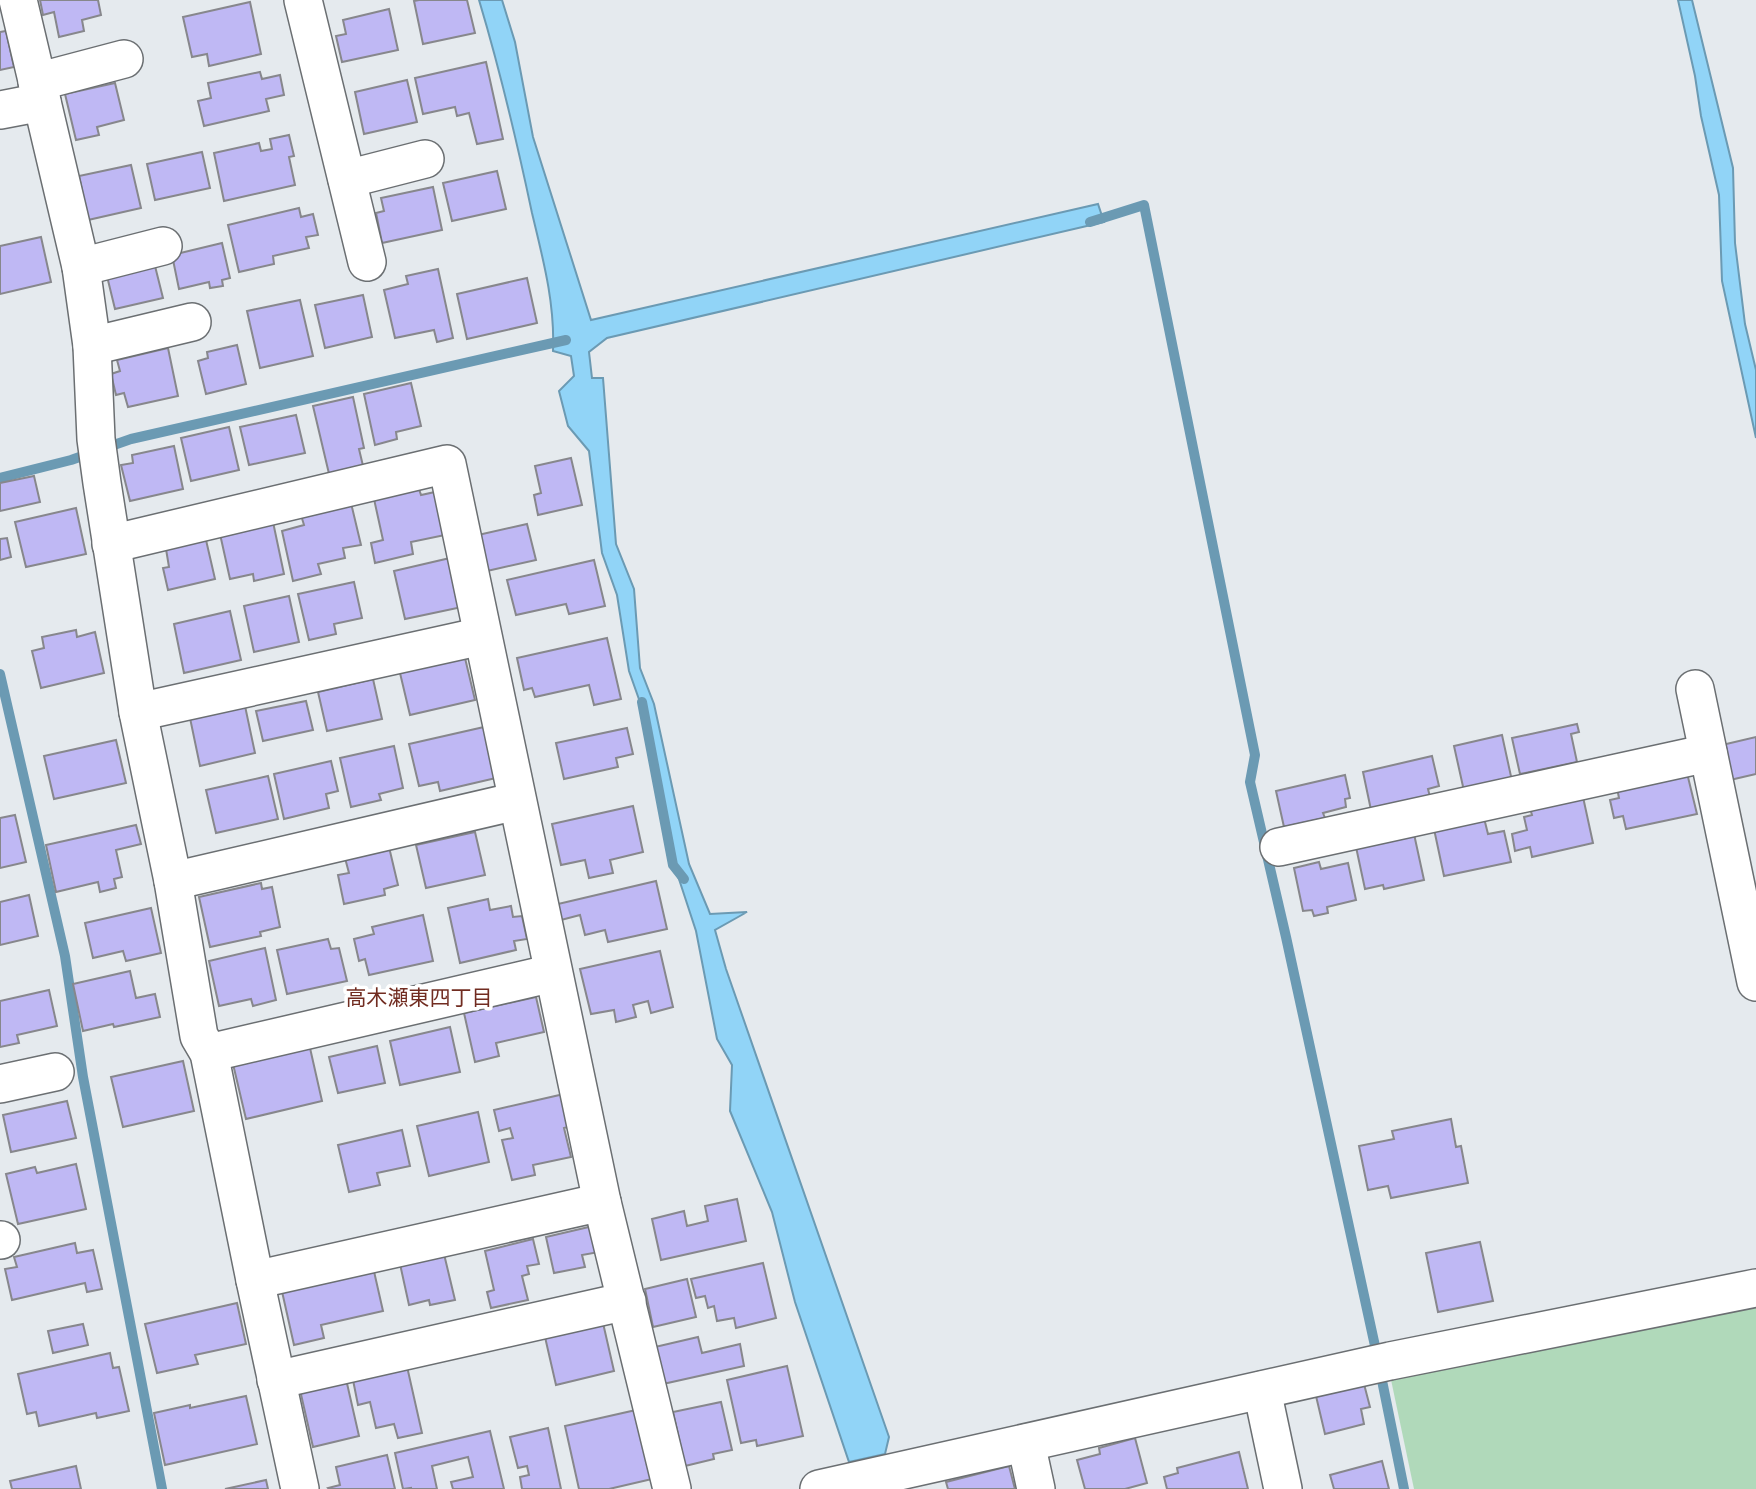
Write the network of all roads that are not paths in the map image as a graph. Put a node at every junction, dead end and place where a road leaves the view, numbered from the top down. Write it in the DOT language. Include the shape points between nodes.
graph roads {
  1 [pos="18,0"];
  2 [pos="312,2"];
  3 [pos="124,59"];
  4 [pos="40,92"];
  5 [pos="0,110"];
  6 [pos="425,159"];
  7 [pos="347,179"];
  8 [pos="163,246"];
  9 [pos="366,262"];
  10 [pos="81,267"];
  11 [pos="192,322"];
  12 [pos="92,346"];
  13 [pos="111,544"];
  14 [pos="482,636"];
  15 [pos="1695,689"];
  16 [pos="138,712"];
  17 [pos="1709,753"];
  18 [pos="517,801"];
  19 [pos="1279,847"];
  20 [pos="173,881"];
  21 [pos="553,973"];
  22 [pos="1756,982"];
  23 [pos="209,1053"];
  24 [pos="55,1072"];
  25 [pos="0,1084"];
  26 [pos="602,1202"];
  27 [pos="255,1280"];
  28 [pos="1756,1288"];
  29 [pos="627,1301"];
  30 [pos="276,1380"];
  31 [pos="1262,1390"];
  32 [pos="1026,1443"];
  33 [pos="868,1482"];
  34 [pos="300,1489"];
  35 [pos="672,1489"];
  36 [pos="1036,1489"];
  37 [pos="1283,1489"];
  1 -- 4 [label="street"];
  2 -- 7 [label="street"];
  3 -- 4 [label="street"];
  4 -- 5 [label="street"];
  4 -- 10 [label="street"];
  6 -- 7 [label="street"];
  7 -- 9 [label="street"];
  8 -- 10 [label="street"];
  10 -- 12 [label="street"];
  11 -- 12 [label="street"];
  12 -- 13 [label="street" via="98,452"];
  13 -- 14 [label="street" via="447,464"];
  13 -- 16 [label="street"];
  14 -- 16 [label="street"];
  14 -- 18 [label="street"];
  15 -- 17 [label="street"];
  16 -- 20 [label="street"];
  17 -- 19 [label="street"];
  17 -- 22 [label="street"];
  18 -- 20 [label="street"];
  18 -- 21 [label="street"];
  20 -- 23 [label="street" via="199,1036"];
  21 -- 23 [label="street"];
  21 -- 26 [label="street"];
  23 -- 27 [label="street"];
  24 -- 25 [label="street"];
  26 -- 27 [label="street"];
  26 -- 29 [label="street"];
  27 -- 30 [label="street"];
  28 -- 31 [label="street"];
  29 -- 30 [label="street"];
  29 -- 35 [label="street"];
  30 -- 34 [label="street"];
  31 -- 32 [label="street"];
  31 -- 37 [label="street"];
  32 -- 33 [label="street"];
  32 -- 36 [label="street"];
}
